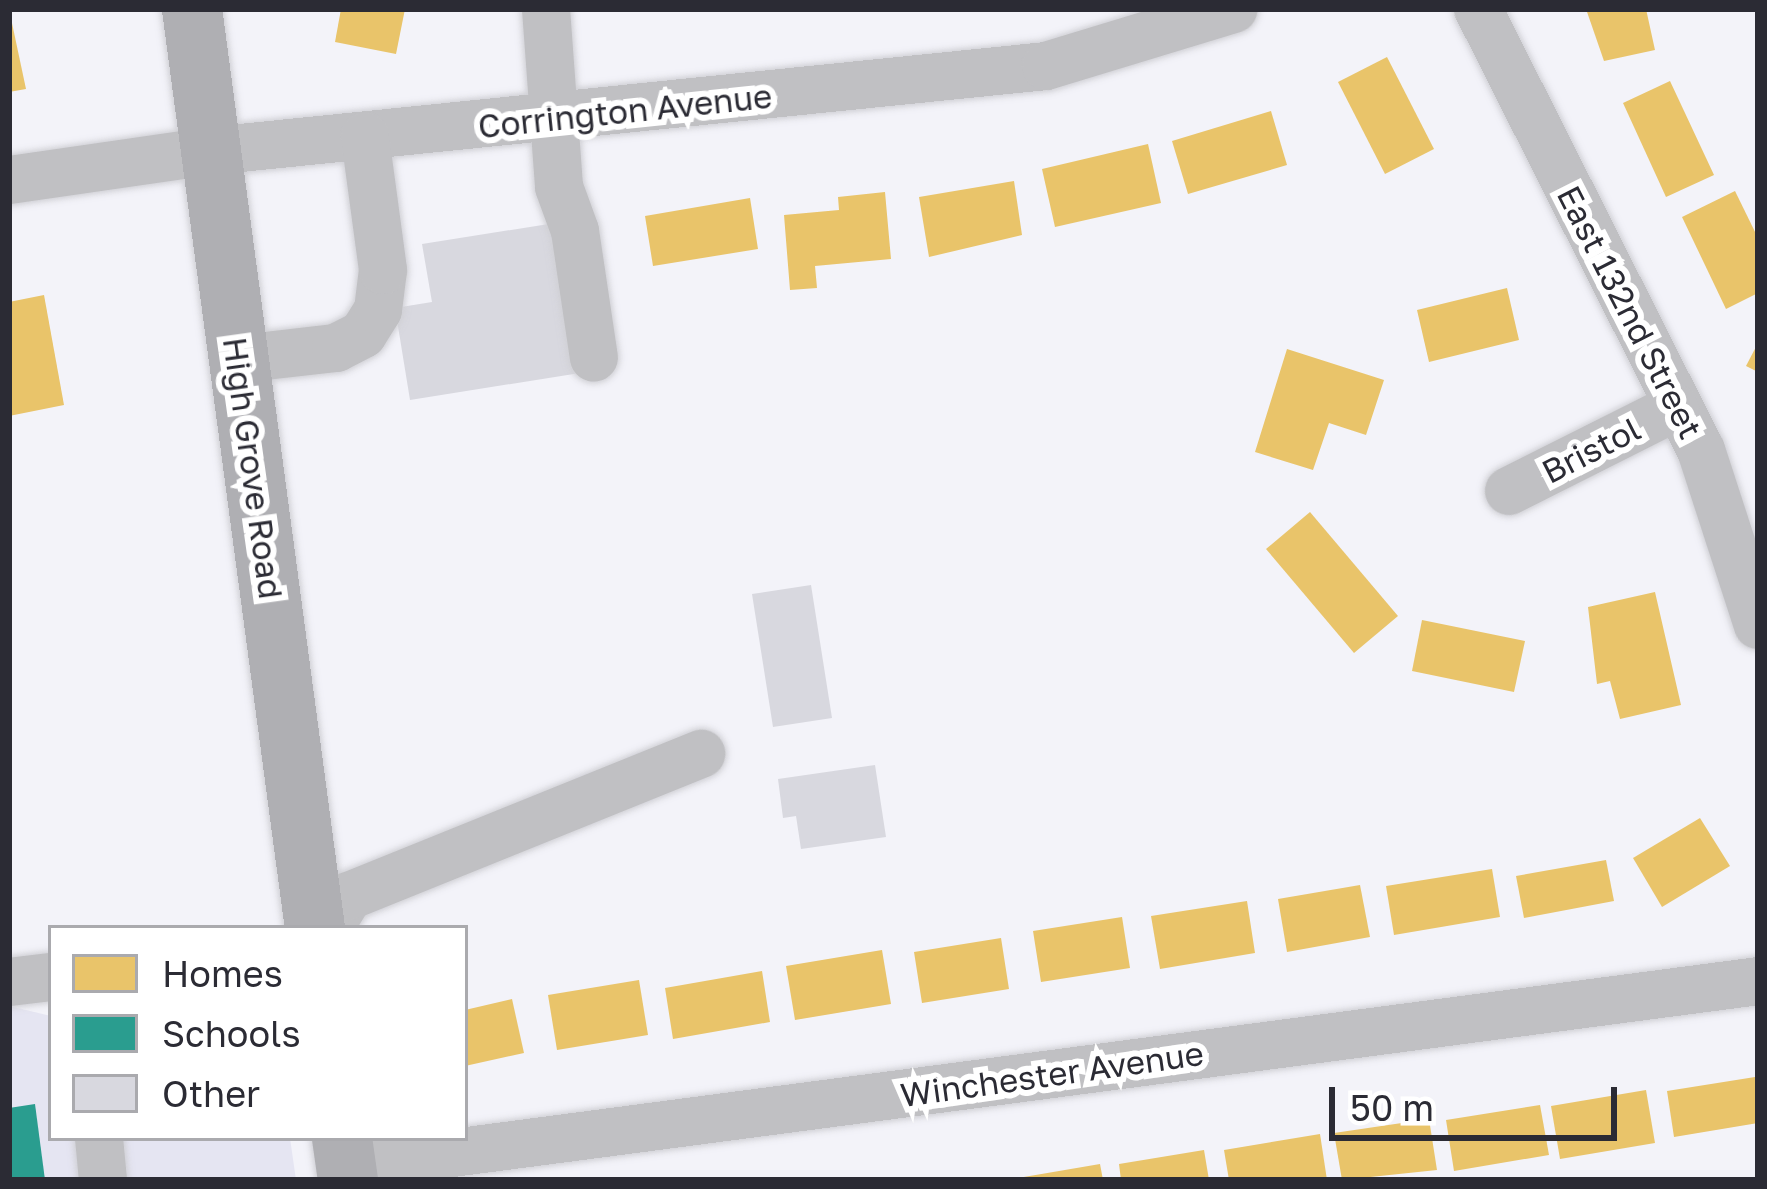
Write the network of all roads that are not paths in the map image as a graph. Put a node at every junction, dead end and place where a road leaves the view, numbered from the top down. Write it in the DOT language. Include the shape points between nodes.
graph roads {
  1 [pos="192,9"];
  2 [pos="546,9"];
  3 [pos="1234,9"];
  4 [pos="1478,9"];
  5 [pos="554,118"];
  6 [pos="365,136"];
  7 [pos="211,151"];
  8 [pos="9,180"];
  9 [pos="594,358"];
  10 [pos="238,359"];
  11 [pos="1674,408"];
  12 [pos="1508,491"];
  13 [pos="1744,516"];
  14 [pos="1758,625"];
  15 [pos="701,754"];
  16 [pos="315,925"];
  17 [pos="331,925"];
  18 [pos="48,977"];
  19 [pos="1758,981"];
  20 [pos="9,982"];
  21 [pos="98,1141"];
  22 [pos="346,1162"];
  23 [pos="104,1180"];
  1 -- 7 [label="main road, High Grove Road"];
  2 -- 5 [label="street"];
  3 -- 5 [label="street, Corrington Avenue" via="1046,66"];
  4 -- 11 [label="street, East 132nd Street"];
  5 -- 6 [label="street, Corrington Avenue"];
  5 -- 9 [label="street" via="559,188 575,231"];
  6 -- 7 [label="street, Corrington Avenue"];
  6 -- 10 [label="street" via="383,270 378,310 363,334 336,348"];
  7 -- 8 [label="street, Corrington Avenue"];
  7 -- 10 [label="main road, High Grove Road"];
  10 -- 16 [label="main road, High Grove Road"];
  11 -- 12 [label="street, Bristol"];
  11 -- 13 [label="street, East 132nd Street"];
  13 -- 14 [label="street, East 132nd Street"];
  15 -- 17 [label="street" via="350,896"];
  18 -- 20 [label="street"];
  19 -- 22 [label="street, Winchester Avenue"];
  21 -- 23 [label="street"];
}
